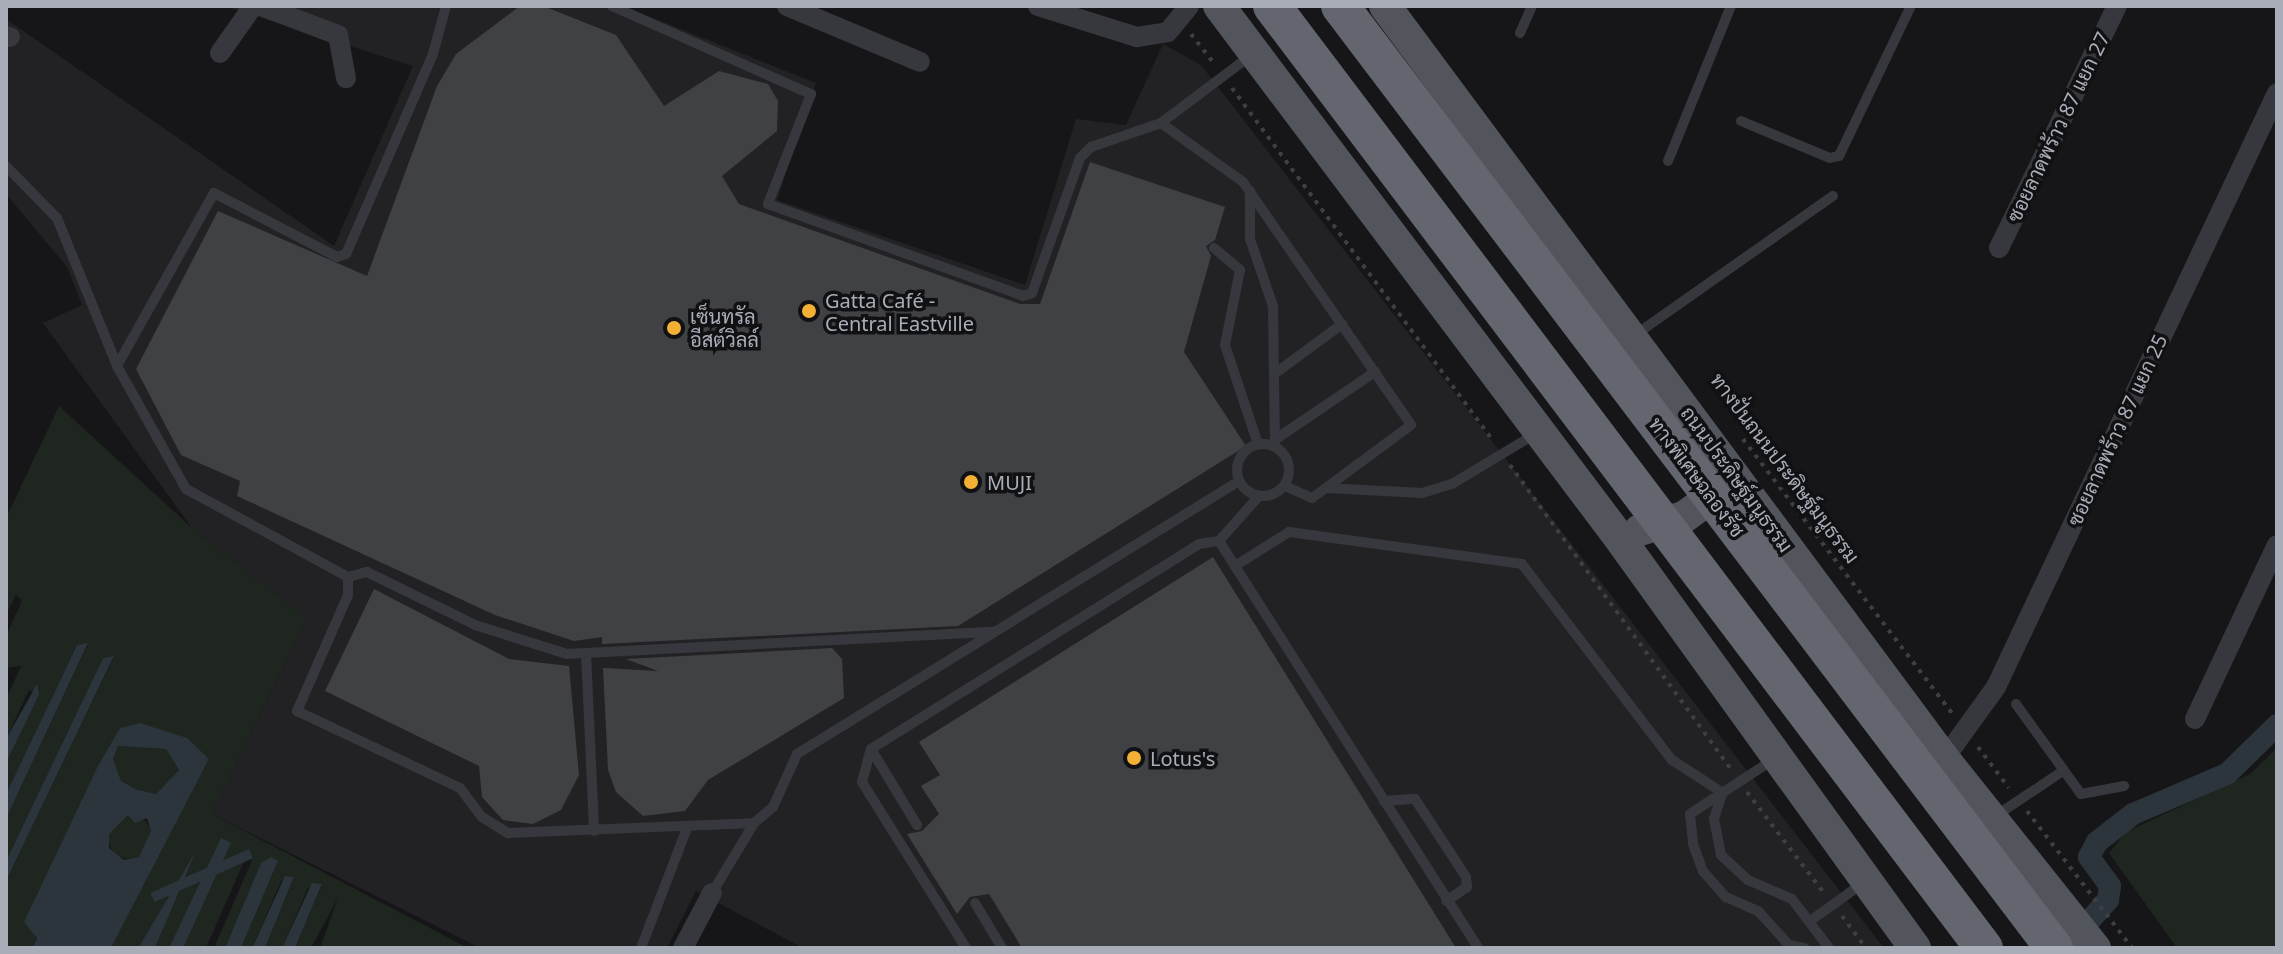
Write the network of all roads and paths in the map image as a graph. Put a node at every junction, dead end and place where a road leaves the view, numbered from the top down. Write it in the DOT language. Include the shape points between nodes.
graph roads {
  1 [pos="253,6"];
  2 [pos="261,6"];
  3 [pos="446,6"];
  4 [pos="612,6"];
  5 [pos="787,6"];
  6 [pos="1038,6"];
  7 [pos="1219,6"];
  8 [pos="1272,6"];
  9 [pos="1340,6"];
  10 [pos="1385,6"];
  11 [pos="1532,6"];
  12 [pos="1731,6"];
  13 [pos="1911,6"];
  14 [pos="2117,6"];
  15 [pos="1184,12"];
  16 [pos="1520,33"];
  17 [pos="1254,52"];
  18 [pos="220,53"];
  19 [pos="920,62"];
  20 [pos="346,78"];
  21 [pos="1224,78"];
  22 [pos="2277,93"];
  23 [pos="1741,121"];
  24 [pos="1161,123"];
  25 [pos="1668,161"];
  26 [pos="6,166"];
  27 [pos="1250,191"];
  28 [pos="1833,196"];
  29 [pos="1214,248"];
  30 [pos="1999,248"];
  31 [pos="1342,324"];
  32 [pos="1632,336"];
  33 [pos="117,366"];
  34 [pos="1277,372"];
  35 [pos="1375,372"];
  36 [pos="1538,432"];
  37 [pos="1725,440"];
  38 [pos="1275,443"];
  39 [pos="1258,444"];
  40 [pos="1501,453"];
  41 [pos="1239,481"];
  42 [pos="1285,486"];
  43 [pos="1326,488"];
  44 [pos="1258,497"];
  45 [pos="1766,519"];
  46 [pos="1615,532"];
  47 [pos="1219,541"];
  48 [pos="2277,545"];
  49 [pos="1235,566"];
  50 [pos="348,577"];
  51 [pos="1671,609"];
  52 [pos="995,632"];
  53 [pos="586,653"];
  54 [pos="2016,704"];
  55 [pos="2195,719"];
  56 [pos="1965,730"];
  57 [pos="871,749"];
  58 [pos="1775,758"];
  59 [pos="1944,759"];
  60 [pos="2063,771"];
  61 [pos="1740,781"];
  62 [pos="2124,786"];
  63 [pos="1723,793"];
  64 [pos="2019,800"];
  65 [pos="1384,801"];
  66 [pos="1991,819"];
  67 [pos="754,823"];
  68 [pos="917,825"];
  69 [pos="687,828"];
  70 [pos="594,831"];
  71 [pos="1865,882"];
  72 [pos="712,893"];
  73 [pos="1446,901"];
  74 [pos="975,903"];
  75 [pos="1833,904"];
  76 [pos="2080,918"];
  77 [pos="1810,921"];
  78 [pos="641,948"];
  79 [pos="683,948"];
  80 [pos="966,948"];
  81 [pos="1002,948"];
  82 [pos="1478,948"];
  83 [pos="1805,948"];
  84 [pos="1829,948"];
  85 [pos="1866,948"];
  86 [pos="1915,948"];
  87 [pos="1984,948"];
  88 [pos="2095,948"];
  89 [pos="2132,948"];
  1 -- 18 [label="street"];
  2 -- 20 [label="street" via="338,35"];
  3 -- 33 [label="lane" via="433,54 346,254 337,257 214,193"];
  4 -- 24 [label="lane" via="811,94 768,204 1023,296 1032,293 1080,158 1091,147"];
  5 -- 19 [label="street"];
  6 -- 15 [label="street" via="1137,37 1168,32"];
  7 -- 17 [label="main road"];
  8 -- 87 [label="highway, bridge"];
  9 -- 76 [label="highway, ทางพิเศษฉลองรัช, bridge"];
  10 -- 32 [label="main road, ถนนประดิษฐ์มนูธรรม"];
  11 -- 16 [label="lane"];
  12 -- 25 [label="lane"];
  13 -- 23 [label="lane" via="1839,156 1830,158"];
  14 -- 30 [label="street, ซอยลาดพร้าว 87 แยก 27"];
  15 -- 21 [label="path"];
  17 -- 21 [label="lane"];
  17 -- 36 [label="main road"];
  21 -- 24 [label="lane"];
  21 -- 40 [label="path"];
  22 -- 56 [label="street, ซอยลาดพร้าว 87 แยก 25" via="1996,687"];
  24 -- 27 [label="lane"];
  26 -- 33 [label="lane" via="57,218"];
  27 -- 31 [label="lane"];
  27 -- 34 [label="lane" via="1250,239 1273,306"];
  28 -- 32 [label="lane"];
  29 -- 39 [label="lane" via="1240,270 1225,345"];
  31 -- 34 [label="lane"];
  31 -- 35 [label="lane"];
  32 -- 37 [label="main road, ถนนประดิษฐ์มนูธรรม"];
  33 -- 50 [label="lane" via="186,489"];
  34 -- 38 [label="lane"];
  35 -- 38 [label="lane"];
  35 -- 43 [label="lane" via="1412,429"];
  36 -- 40 [label="lane"];
  36 -- 46 [label="main road"];
  37 -- 45 [label="main road, ถนนประดิษฐ์มนูธรรม"];
  37 -- 46 [label="main road" via="1717,481 1706,501 1657,528"];
  37 -- 56 [label="path, ทางปั่นถนนประดิษฐ์มนูธรรม"];
  38 -- 39 [label="lane"];
  38 -- 42 [label="lane" via="1289,464"];
  39 -- 41 [label="lane" via="1240,459"];
  40 -- 43 [label="lane" via="1452,484 1422,493"];
  40 -- 61 [label="path"];
  41 -- 44 [label="lane"];
  41 -- 52 [label="lane"];
  42 -- 43 [label="lane" via="1312,498"];
  42 -- 44 [label="lane"];
  44 -- 47 [label="lane"];
  45 -- 51 [label="main road" via="1727,518 1692,538 1678,562"];
  45 -- 59 [label="main road, ถนนประดิษฐ์มนูธรรม"];
  46 -- 51 [label="main road"];
  47 -- 49 [label="lane"];
  47 -- 57 [label="lane" via="1199,544"];
  48 -- 55 [label="street"];
  49 -- 63 [label="lane" via="1289,532 1522,564 1672,760"];
  49 -- 65 [label="lane"];
  50 -- 53 [label="lane" via="367,572 525,645"];
  50 -- 70 [label="lane" via="348,595 297,711 460,788 482,817 508,833"];
  51 -- 58 [label="main road"];
  52 -- 53 [label="lane"];
  52 -- 67 [label="lane" via="797,754 773,807"];
  53 -- 70 [label="lane"];
  54 -- 60 [label="lane"];
  56 -- 59 [label="street, ซอยลาดพร้าว 87 แยก 25"];
  56 -- 64 [label="path, ทางปั่นถนนประดิษฐ์มนูธรรม"];
  57 -- 68 [label="lane"];
  57 -- 80 [label="lane" via="862,782"];
  58 -- 61 [label="lane"];
  58 -- 71 [label="main road"];
  59 -- 66 [label="main road, ถนนประดิษฐ์มนูธรรม"];
  60 -- 62 [label="lane" via="2086,796"];
  60 -- 64 [label="lane"];
  61 -- 63 [label="lane"];
  61 -- 75 [label="path"];
  63 -- 77 [label="lane" via="1714,819 1721,855 1748,880 1792,899"];
  63 -- 83 [label="lane" via="1690,814 1703,871 1789,945"];
  64 -- 66 [label="lane"];
  64 -- 76 [label="path, ทางปั่นถนนประดิษฐ์มนูธรรม"];
  65 -- 73 [label="lane"];
  65 -- 73 [label="lane" via="1415,799 1466,877 1467,887"];
  66 -- 76 [label="main road, ถนนประดิษฐ์มนูธรรม"];
  67 -- 69 [label="lane"];
  67 -- 72 [label="lane"];
  69 -- 70 [label="lane"];
  69 -- 78 [label="lane"];
  71 -- 75 [label="lane"];
  71 -- 86 [label="main road"];
  72 -- 79 [label="street"];
  73 -- 82 [label="lane"];
  74 -- 81 [label="lane"];
  75 -- 77 [label="lane"];
  75 -- 85 [label="path"];
  76 -- 88 [label="main road, ถนนประดิษฐ์มนูธรรม"];
  76 -- 89 [label="path, ทางปั่นถนนประดิษฐ์มนูธรรม"];
  77 -- 84 [label="lane"];
}
